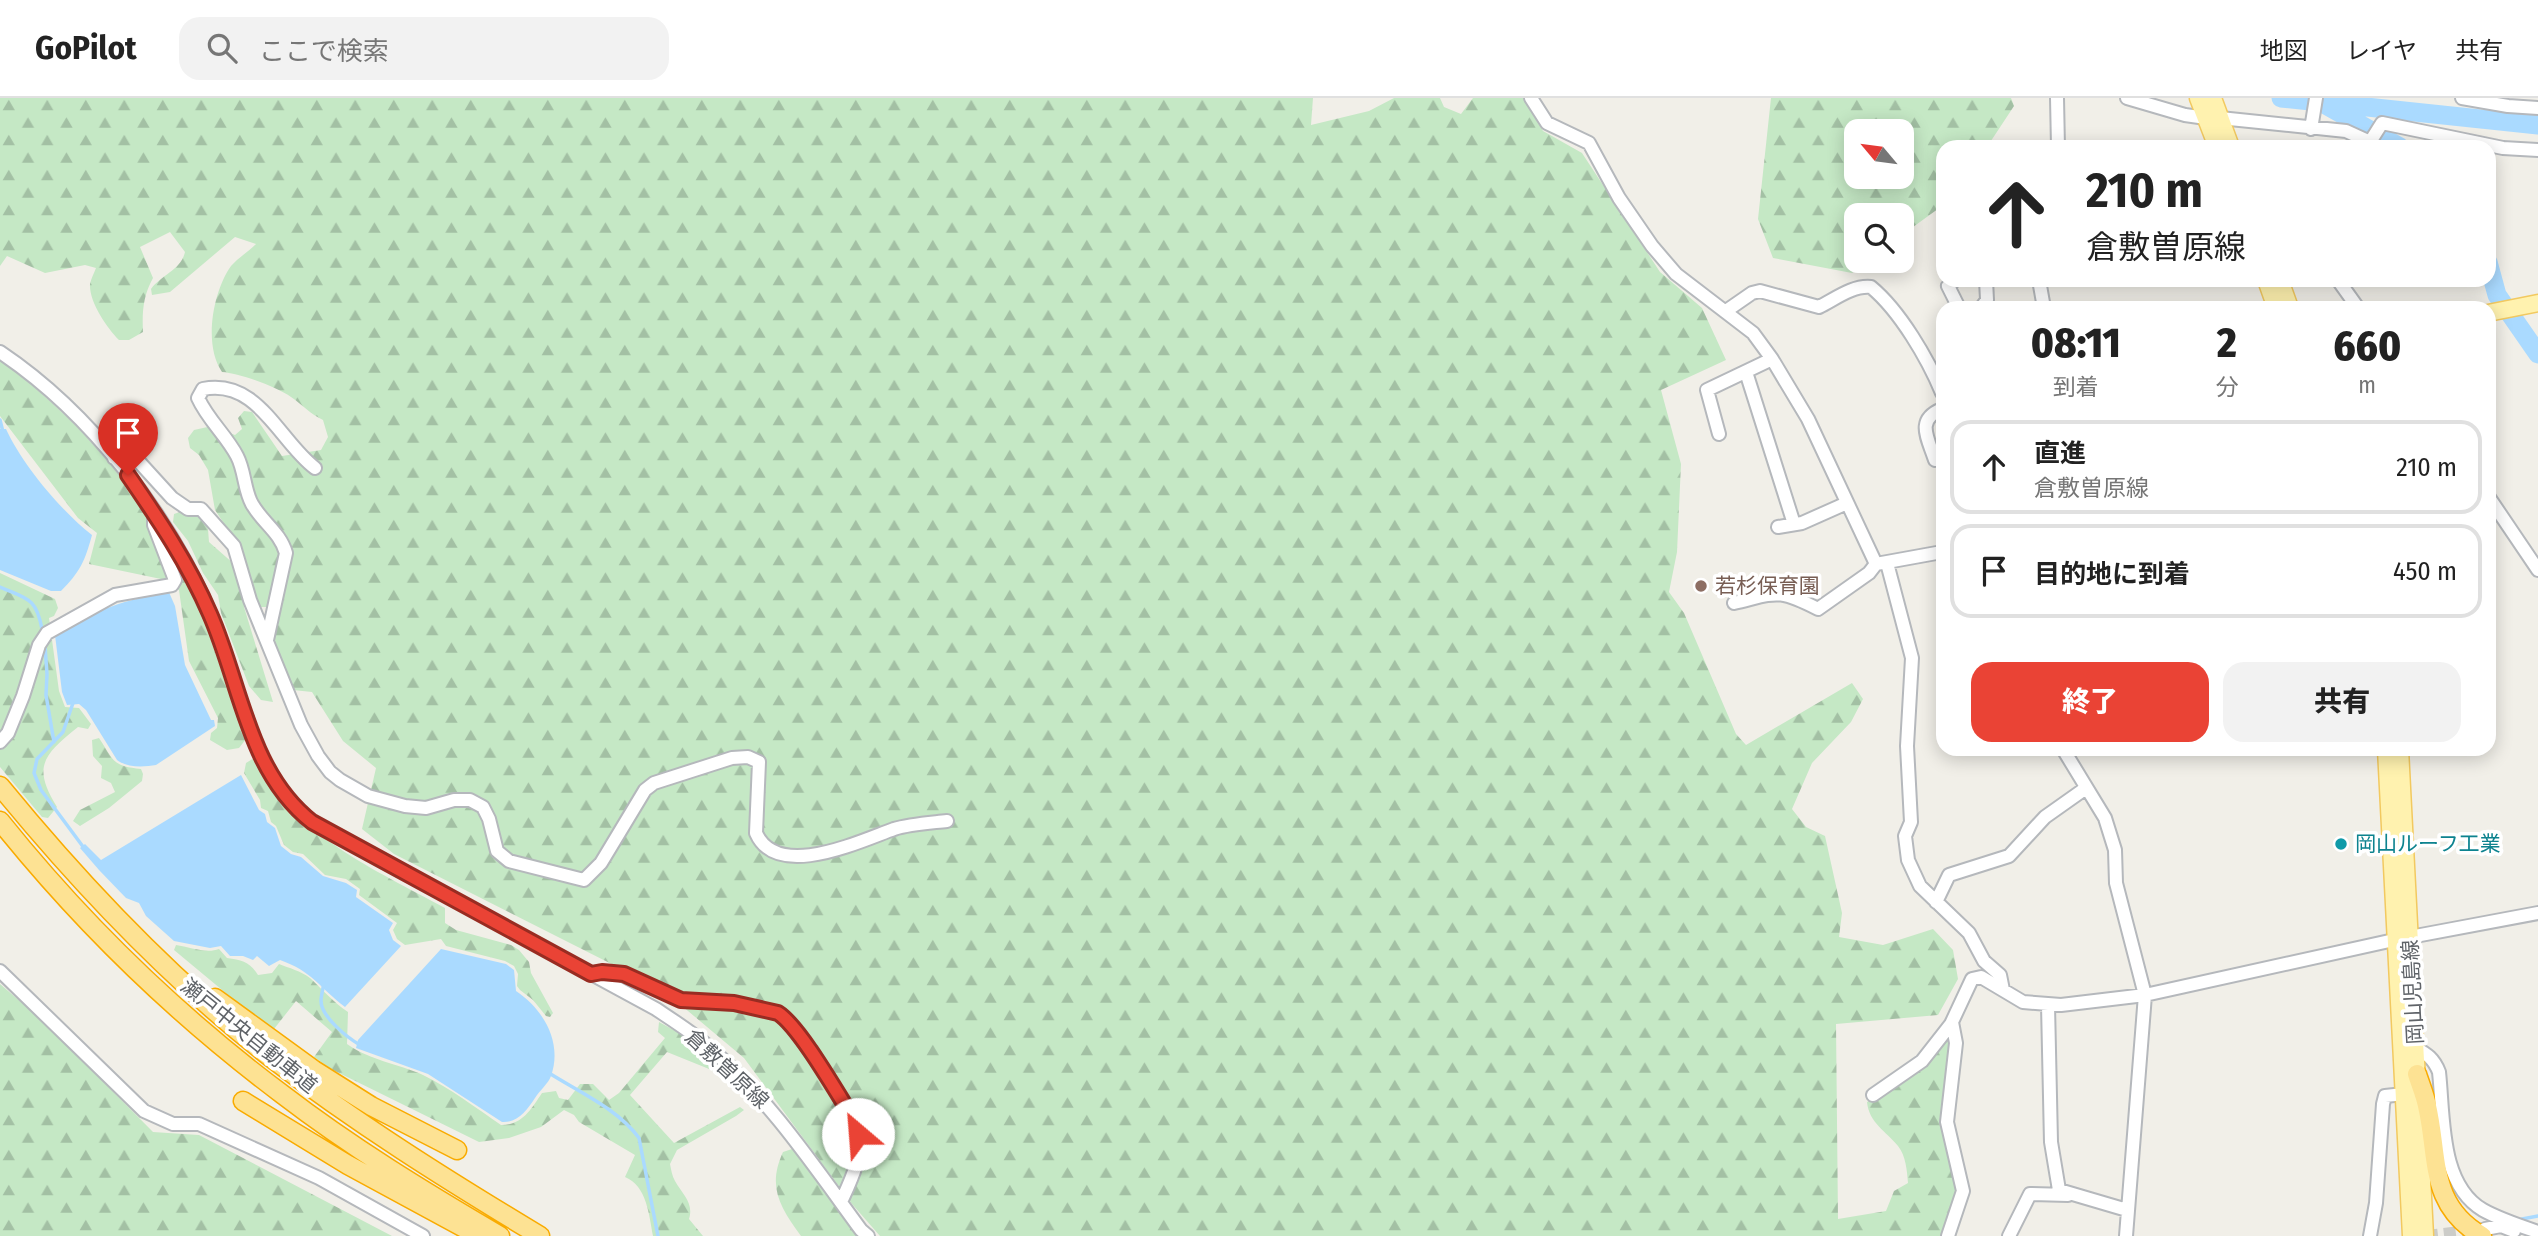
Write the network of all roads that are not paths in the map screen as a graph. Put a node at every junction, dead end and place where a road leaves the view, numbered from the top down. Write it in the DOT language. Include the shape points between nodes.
graph roads {
  1 [pos="1531,98"];
  2 [pos="2057,98"];
  3 [pos="2127,98"];
  4 [pos="2316,98"];
  5 [pos="2468,99"];
  6 [pos="2538,108"];
  7 [pos="2210,109"];
  8 [pos="2312,127"];
  9 [pos="2058,140"];
  10 [pos="2226,140"];
  11 [pos="2366,140"];
  12 [pos="2372,140"];
  13 [pos="2464,140"];
  14 [pos="2496,147"];
  15 [pos="2538,150"];
  16 [pos="2538,303"];
  17 [pos="2501,310"];
  18 [pos="1726,311"];
  19 [pos="0,352"];
  20 [pos="1772,359"];
  21 [pos="1746,372"];
  22 [pos="1936,378"];
  23 [pos="1936,411"];
  24 [pos="1719,434"];
  25 [pos="114,458"];
  26 [pos="1935,460"];
  27 [pos="314,468"];
  28 [pos="1847,503"];
  29 [pos="2496,506"];
  30 [pos="155,513"];
  31 [pos="1794,524"];
  32 [pos="1777,527"];
  33 [pos="2532,552"];
  34 [pos="1936,553"];
  35 [pos="1882,564"];
  36 [pos="2538,570"];
  37 [pos="1734,603"];
  38 [pos="267,640"];
  39 [pos="0,742"];
  40 [pos="2067,756"];
  41 [pos="2387,756"];
  42 [pos="2400,756"];
  43 [pos="0,786"];
  44 [pos="2086,789"];
  45 [pos="0,821"];
  46 [pos="947,821"];
  47 [pos="1936,902"];
  48 [pos="2538,913"];
  49 [pos="2402,939"];
  50 [pos="147,949"];
  51 [pos="0,971"];
  52 [pos="591,974"];
  53 [pos="2003,990"];
  54 [pos="2145,995"];
  55 [pos="2048,1005"];
  56 [pos="1952,1022"];
  57 [pos="2416,1048"];
  58 [pos="2417,1074"];
  59 [pos="2404,1094"];
  60 [pos="1873,1096"];
  61 [pos="243,1101"];
  62 [pos="457,1150"];
  63 [pos="2069,1194"];
  64 [pos="841,1202"];
  65 [pos="2127,1210"];
  66 [pos="2536,1231"];
  67 [pos="2484,1233"];
  68 [pos="864,1234"];
  69 [pos="423,1236"];
  70 [pos="479,1236"];
  71 [pos="500,1236"];
  72 [pos="540,1236"];
  73 [pos="1948,1236"];
  74 [pos="2009,1236"];
  75 [pos="2126,1236"];
  76 [pos="2370,1236"];
  77 [pos="2411,1236"];
  78 [pos="2426,1236"];
  1 -- 18 [label="street" via="1547,123 1589,143 1652,246 1676,274"];
  2 -- 9 [label="street"];
  3 -- 7 [label="street" via="2185,115"];
  4 -- 8 [label="street"];
  5 -- 6 [label="street"];
  7 -- 8 [label="street"];
  7 -- 10 [label="main road"];
  8 -- 11 [label="street" via="2346,131"];
  12 -- 13 [label="street" via="2382,123"];
  14 -- 15 [label="street"];
  16 -- 17 [label="main road"];
  18 -- 20 [label="street" via="1753,333"];
  18 -- 22 [label="street" via="1760,291 1819,307 1853,289 1871,287 1918,345"];
  19 -- 25 [label="street, 倉敷曽原線" via="53,395"];
  20 -- 21 [label="street"];
  20 -- 28 [label="street" via="1808,419"];
  21 -- 24 [label="street" via="1707,390"];
  21 -- 31 [label="street"];
  23 -- 26 [label="street" via="1924,426"];
  25 -- 30 [label="street, 倉敷曽原線"];
  25 -- 38 [label="street" via="131,453 172,498 188,509 201,509 234,547"];
  27 -- 38 [label="street" via="255,402 226,389 203,389 198,398 204,411 227,436 240,461 251,502 282,539 286,552"];
  28 -- 31 [label="street"];
  28 -- 35 [label="street"];
  29 -- 33 [label="street"];
  30 -- 39 [label="street" via="154,525 172,585 115,595 47,633 8,733"];
  30 -- 52 [label="street, 倉敷曽原線" via="211,617 267,770 297,811"];
  31 -- 32 [label="street"];
  33 -- 36 [label="street"];
  34 -- 35 [label="street"];
  35 -- 37 [label="street" via="1818,609 1778,593"];
  35 -- 47 [label="street" via="1912,659 1908,860 1920,886"];
  38 -- 46 [label="street" via="301,724 318,756 340,780 368,796 405,806 426,808 470,800 483,807 497,850 524,866 584,880 601,863 645,790 669,776 732,758 759,762 757,833 761,844 779,854 814,856 896,828"];
  40 -- 44 [label="street"];
  41 -- 49 [label="main road, 岡山児島線"];
  42 -- 49 [label="main road, 岡山児島線"];
  43 -- 50 [label="highway, 瀬戸中央自動車道"];
  44 -- 47 [label="street" via="2045,817 2009,856 1949,875"];
  44 -- 54 [label="street" via="2105,818 2115,849 2116,883"];
  45 -- 71 [label="highway, 瀬戸中央自動車道" via="93,926 243,1065 370,1156"];
  47 -- 53 [label="street" via="1969,933 1984,961 2000,975"];
  48 -- 49 [label="street"];
  49 -- 54 [label="street"];
  49 -- 57 [label="main road, 岡山児島線"];
  49 -- 59 [label="main road, 岡山児島線"];
  50 -- 62 [label="highway" via="371,1107"];
  50 -- 72 [label="highway, 瀬戸中央自動車道" via="227,1022 341,1110"];
  51 -- 69 [label="street" via="144,1111 173,1124 199,1124 318,1178"];
  52 -- 64 [label="street, 倉敷曽原線" via="707,1045 779,1120"];
  52 -- 64 [label="street" via="624,974 681,1000 734,1003 784,1017 856,1123 859,1151"];
  53 -- 55 [label="street" via="2024,1002"];
  53 -- 56 [label="street" via="1981,977 1972,979"];
  54 -- 55 [label="street"];
  54 -- 65 [label="street"];
  55 -- 63 [label="street" via="2051,1142 2059,1190"];
  56 -- 60 [label="street" via="1922,1061"];
  56 -- 73 [label="street" via="1955,1044 1947,1122 1963,1191"];
  57 -- 58 [label="main road, 岡山児島線"];
  57 -- 66 [label="street" via="2436,1063 2439,1072 2449,1166 2456,1182 2483,1210"];
  58 -- 67 [label="highway" via="2427,1105 2437,1179 2448,1206 2460,1221"];
  58 -- 78 [label="main road, 岡山児島線"];
  59 -- 76 [label="street" via="2385,1096 2382,1104"];
  59 -- 77 [label="main road, 岡山児島線"];
  61 -- 70 [label="highway"];
  63 -- 65 [label="street"];
  63 -- 74 [label="street" via="2029,1194"];
  64 -- 68 [label="street, 倉敷曽原線"];
  65 -- 75 [label="street"];
  66 -- 67 [label="street" via="2519,1233 2501,1226"];
}
